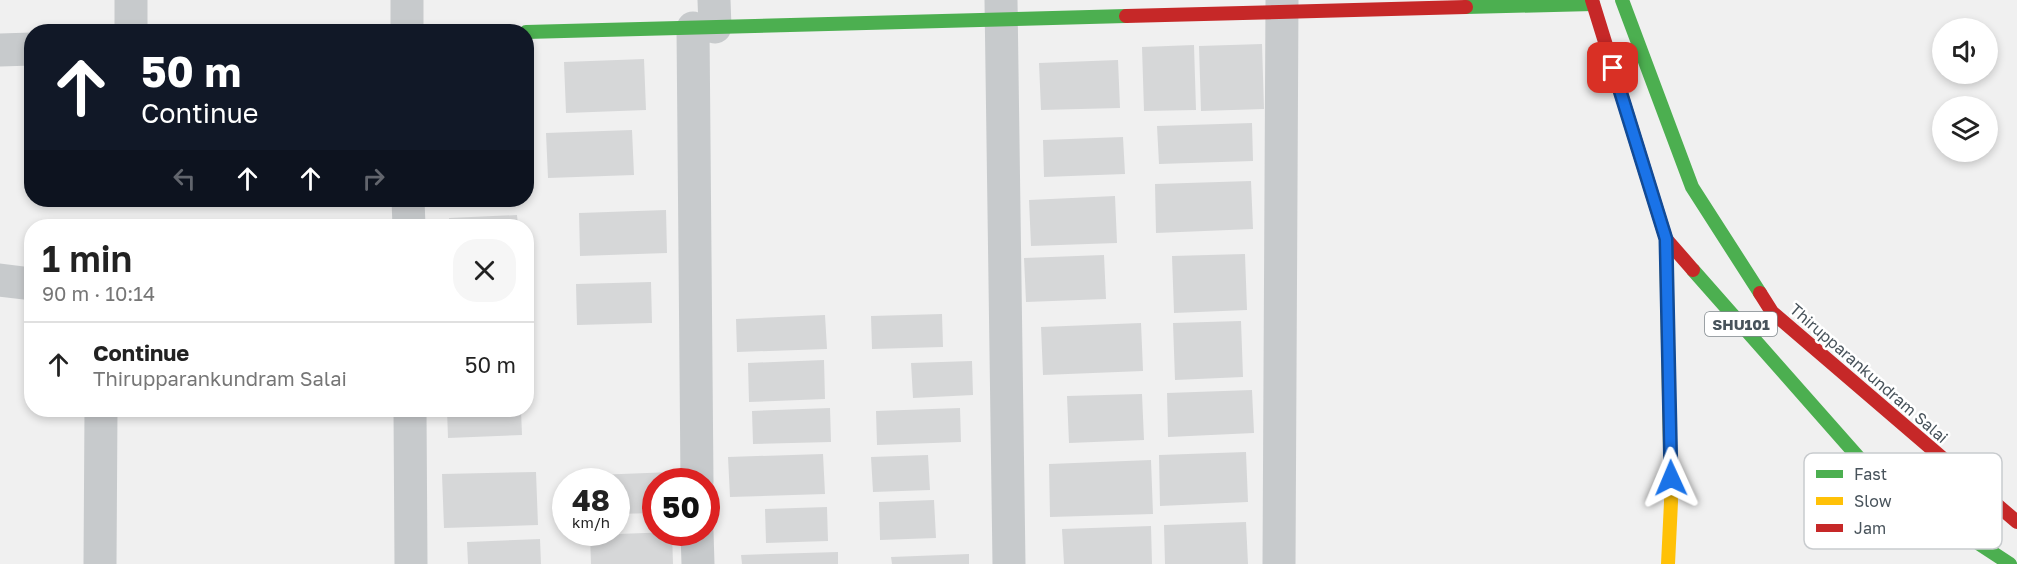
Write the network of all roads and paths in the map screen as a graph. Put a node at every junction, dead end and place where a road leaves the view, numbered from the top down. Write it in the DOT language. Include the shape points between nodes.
graph roads {
  1 [pos="131,0"];
  2 [pos="407,0"];
  3 [pos="1622,0"];
  4 [pos="1592,2"];
  5 [pos="1281,6"];
  6 [pos="1002,10"];
  7 [pos="707,19"];
  8 [pos="131,24"];
  9 [pos="407,24"];
  10 [pos="534,31"];
  11 [pos="24,49"];
  12 [pos="0,50"];
  13 [pos="1666,239"];
  14 [pos="0,280"];
  15 [pos="24,283"];
  16 [pos="101,417"];
  17 [pos="410,417"];
  18 [pos="1855,453"];
  19 [pos="1936,453"];
  20 [pos="697,468"];
  21 [pos="2002,509"];
  22 [pos="2017,522"];
  23 [pos="697,546"];
  24 [pos="1987,549"];
  25 [pos="100,564"];
  26 [pos="411,564"];
  27 [pos="698,564"];
  28 [pos="1009,564"];
  29 [pos="1279,564"];
  30 [pos="1668,564"];
  31 [pos="2010,564"];
  1 -- 8 [label="street"];
  2 -- 9 [label="street"];
  3 -- 19 [label="main road, Thirupparankundram Salai / SHU101" via="1692,187 1772,312"];
  4 -- 5 [label="main road"];
  4 -- 13 [label="main road, SHU101"];
  5 -- 6 [label="main road"];
  5 -- 29 [label="street"];
  6 -- 7 [label="main road"];
  6 -- 28 [label="street"];
  7 -- 10 [label="main road"];
  7 -- 20 [label="street"];
  11 -- 12 [label="street"];
  13 -- 18 [label="main road, SHU101"];
  13 -- 30 [label="main road" via="1671,502"];
  14 -- 15 [label="street"];
  16 -- 25 [label="street"];
  17 -- 26 [label="street"];
  21 -- 22 [label="main road, Thirupparankundram Salai / SHU101"];
  23 -- 27 [label="street"];
  24 -- 31 [label="main road, SHU101"];
}
